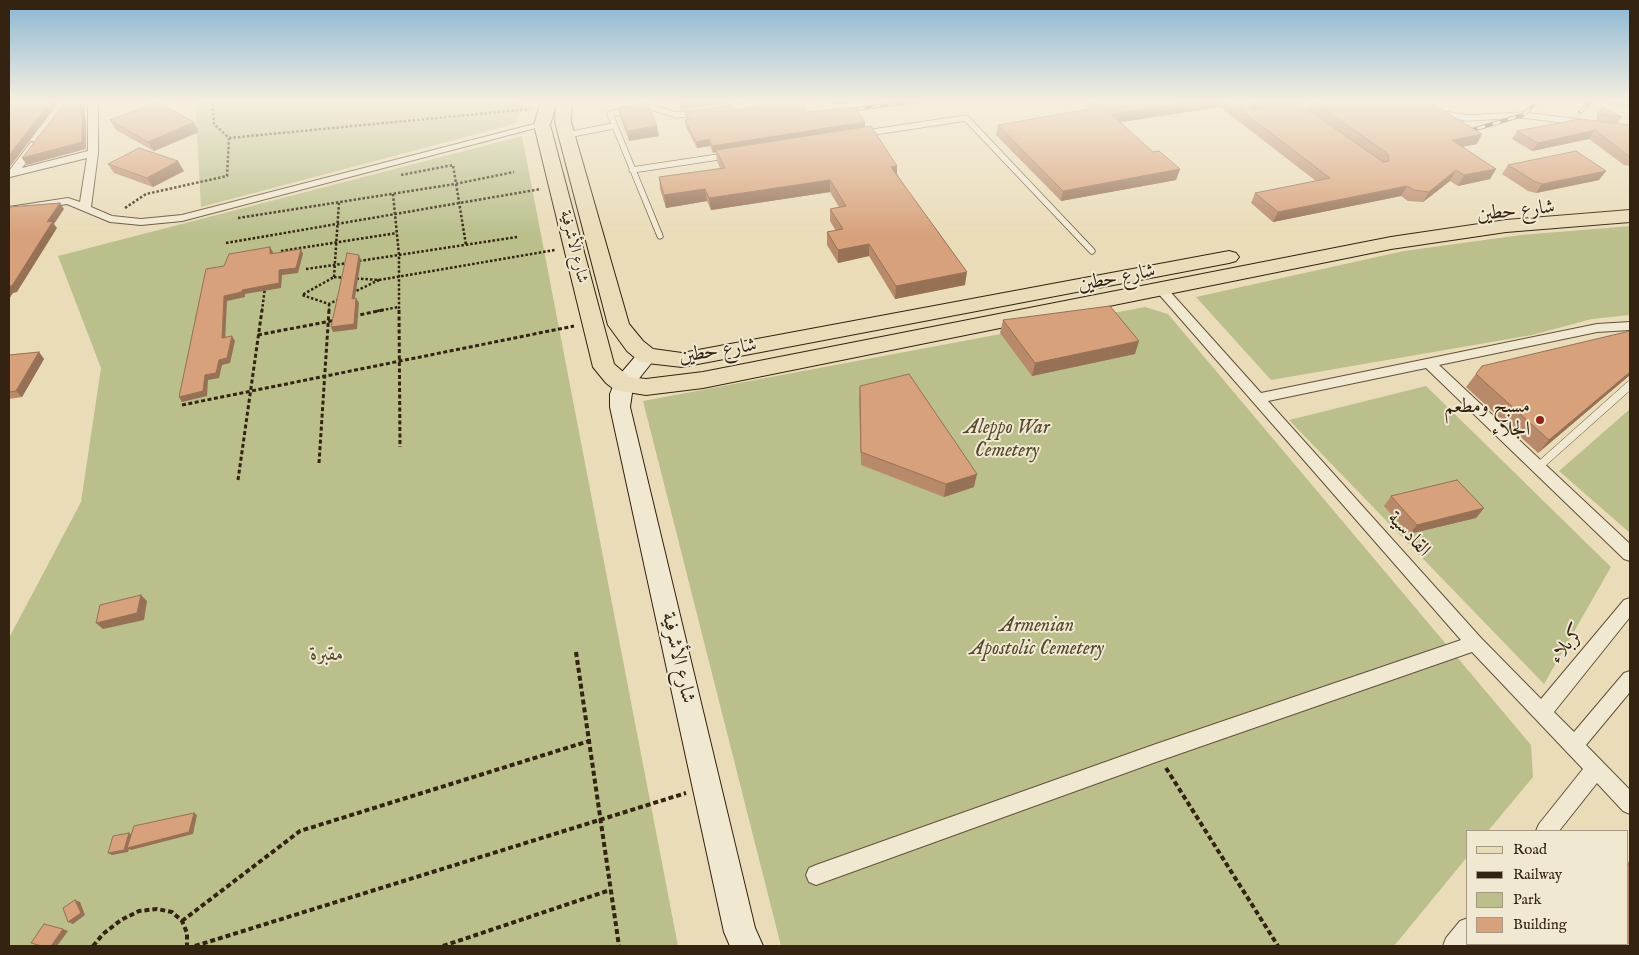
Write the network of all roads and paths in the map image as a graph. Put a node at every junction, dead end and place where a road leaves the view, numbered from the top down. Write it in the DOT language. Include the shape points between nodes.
graph roads {
  1 [pos="34,146"];
  2 [pos="93,146"];
  3 [pos="229,146"];
  4 [pos="427,146"];
  5 [pos="554,146"];
  6 [pos="570,146"];
  7 [pos="622,146"];
  8 [pos="992,146"];
  9 [pos="93,153"];
  10 [pos="730,155"];
  11 [pos="632,170"];
  12 [pos="514,172"];
  13 [pos="11,174"];
  14 [pos="401,175"];
  15 [pos="456,184"];
  16 [pos="557,186"];
  17 [pos="393,194"];
  18 [pos="338,202"];
  19 [pos="1630,202"];
  20 [pos="458,203"];
  21 [pos="85,207"];
  22 [pos="9,210"];
  23 [pos="396,214"];
  24 [pos="1630,216"];
  25 [pos="110,218"];
  26 [pos="238,218"];
  27 [pos="337,224"];
  28 [pos="397,233"];
  29 [pos="660,236"];
  30 [pos="517,237"];
  31 [pos="336,242"];
  32 [pos="226,243"];
  33 [pos="466,245"];
  34 [pos="573,247"];
  35 [pos="281,251"];
  36 [pos="1092,251"];
  37 [pos="399,255"];
  38 [pos="335,265"];
  39 [pos="306,269"];
  40 [pos="400,276"];
  41 [pos="334,277"];
  42 [pos="378,280"];
  43 [pos="265,286"];
  44 [pos="1161,288"];
  45 [pos="329,304"];
  46 [pos="399,307"];
  47 [pos="346,318"];
  48 [pos="337,320"];
  49 [pos="328,321"];
  50 [pos="592,322"];
  51 [pos="1630,326"];
  52 [pos="258,335"];
  53 [pos="647,356"];
  54 [pos="400,361"];
  55 [pos="1429,364"];
  56 [pos="324,376"];
  57 [pos="624,384"];
  58 [pos="1630,385"];
  59 [pos="250,391"];
  60 [pos="1258,398"];
  61 [pos="182,405"];
  62 [pos="400,447"];
  63 [pos="318,463"];
  64 [pos="1538,467"];
  65 [pos="238,480"];
  66 [pos="1630,554"];
  67 [pos="1630,605"];
  68 [pos="1475,643"];
  69 [pos="576,652"];
  70 [pos="1630,680"];
  71 [pos="1541,713"];
  72 [pos="589,741"];
  73 [pos="1573,747"];
  74 [pos="1156,752"];
  75 [pos="1595,770"];
  76 [pos="707,787"];
  77 [pos="1630,804"];
  78 [pos="600,819"];
  79 [pos="1547,830"];
  80 [pos="816,875"];
  81 [pos="610,890"];
  82 [pos="182,921"];
  83 [pos="1466,931"];
  84 [pos="742,941"];
  85 [pos="93,946"];
  86 [pos="187,946"];
  87 [pos="195,946"];
  88 [pos="443,946"];
  89 [pos="619,946"];
  90 [pos="1278,946"];
  91 [pos="1454,946"];
  1 -- 13 [label="street"];
  2 -- 9 [label="street"];
  3 -- 25 [label="path" via="227,176 146,194"];
  4 -- 25 [label="street" via="182,218 141,222"];
  5 -- 16 [label="main road, شارع الأشرفية"];
  6 -- 53 [label="main road, شارع الأشرفية" via="619,325"];
  7 -- 11 [label="lane"];
  8 -- 36 [label="lane"];
  9 -- 13 [label="street"];
  9 -- 21 [label="street"];
  10 -- 11 [label="lane"];
  11 -- 29 [label="lane"];
  12 -- 15 [label="path"];
  14 -- 15 [label="path" via="453,166"];
  15 -- 17 [label="path"];
  15 -- 20 [label="path"];
  16 -- 20 [label="path"];
  16 -- 34 [label="main road, شارع الأشرفية"];
  17 -- 18 [label="path"];
  17 -- 23 [label="path"];
  18 -- 26 [label="path"];
  18 -- 27 [label="path"];
  19 -- 53 [label="main road, شارع حطين" via="1493,213 1374,230 682,360"];
  20 -- 23 [label="path"];
  20 -- 33 [label="path"];
  21 -- 22 [label="street" via="68,201"];
  21 -- 25 [label="street"];
  23 -- 27 [label="path"];
  23 -- 28 [label="path"];
  24 -- 44 [label="main road, شارع حطين" via="1506,226 1391,243"];
  27 -- 31 [label="path"];
  27 -- 32 [label="path"];
  28 -- 31 [label="path"];
  28 -- 37 [label="path"];
  30 -- 33 [label="path"];
  31 -- 35 [label="path"];
  31 -- 38 [label="path"];
  33 -- 37 [label="path"];
  34 -- 40 [label="path"];
  34 -- 50 [label="main road, شارع الأشرفية"];
  37 -- 38 [label="path"];
  37 -- 40 [label="path"];
  38 -- 39 [label="path"];
  38 -- 41 [label="path"];
  40 -- 42 [label="path"];
  40 -- 46 [label="path"];
  41 -- 42 [label="path"];
  41 -- 45 [label="path" via="302,295"];
  42 -- 45 [label="path"];
  43 -- 52 [label="path"];
  44 -- 57 [label="main road, شارع حطين" via="703,380 646,387"];
  44 -- 60 [label="street, القادسية"];
  45 -- 49 [label="path"];
  46 -- 47 [label="path"];
  46 -- 54 [label="path"];
  48 -- 49 [label="path"];
  49 -- 52 [label="path"];
  49 -- 56 [label="path"];
  50 -- 54 [label="path"];
  50 -- 57 [label="main road, شارع الأشرفية" via="604,366"];
  51 -- 55 [label="street" via="1597,328"];
  52 -- 59 [label="path"];
  53 -- 57 [label="street"];
  54 -- 56 [label="path"];
  54 -- 62 [label="path"];
  55 -- 60 [label="street"];
  55 -- 64 [label="street"];
  56 -- 59 [label="path"];
  56 -- 63 [label="path"];
  57 -- 76 [label="street, شارع الأشرفية" via="620,407"];
  58 -- 64 [label="lane"];
  59 -- 61 [label="path"];
  59 -- 65 [label="path"];
  60 -- 68 [label="street, القادسية"];
  64 -- 66 [label="street"];
  67 -- 71 [label="street, كربلاء"];
  68 -- 71 [label="street, القادسية"];
  68 -- 74 [label="street"];
  69 -- 72 [label="path"];
  70 -- 73 [label="street"];
  71 -- 73 [label="street, القادسية"];
  72 -- 78 [label="path"];
  72 -- 82 [label="path" via="300,831"];
  73 -- 75 [label="street, القادسية"];
  74 -- 80 [label="street"];
  74 -- 90 [label="path"];
  75 -- 77 [label="street, القادسية"];
  75 -- 79 [label="street"];
  76 -- 78 [label="path"];
  76 -- 84 [label="street, شارع الأشرفية"];
  78 -- 81 [label="path"];
  78 -- 87 [label="path"];
  81 -- 88 [label="path"];
  81 -- 89 [label="path"];
  82 -- 85 [label="path" via="172,912 157,909 139,911 120,920"];
  82 -- 86 [label="path" via="187,933"];
  83 -- 91 [label="street"];
}
